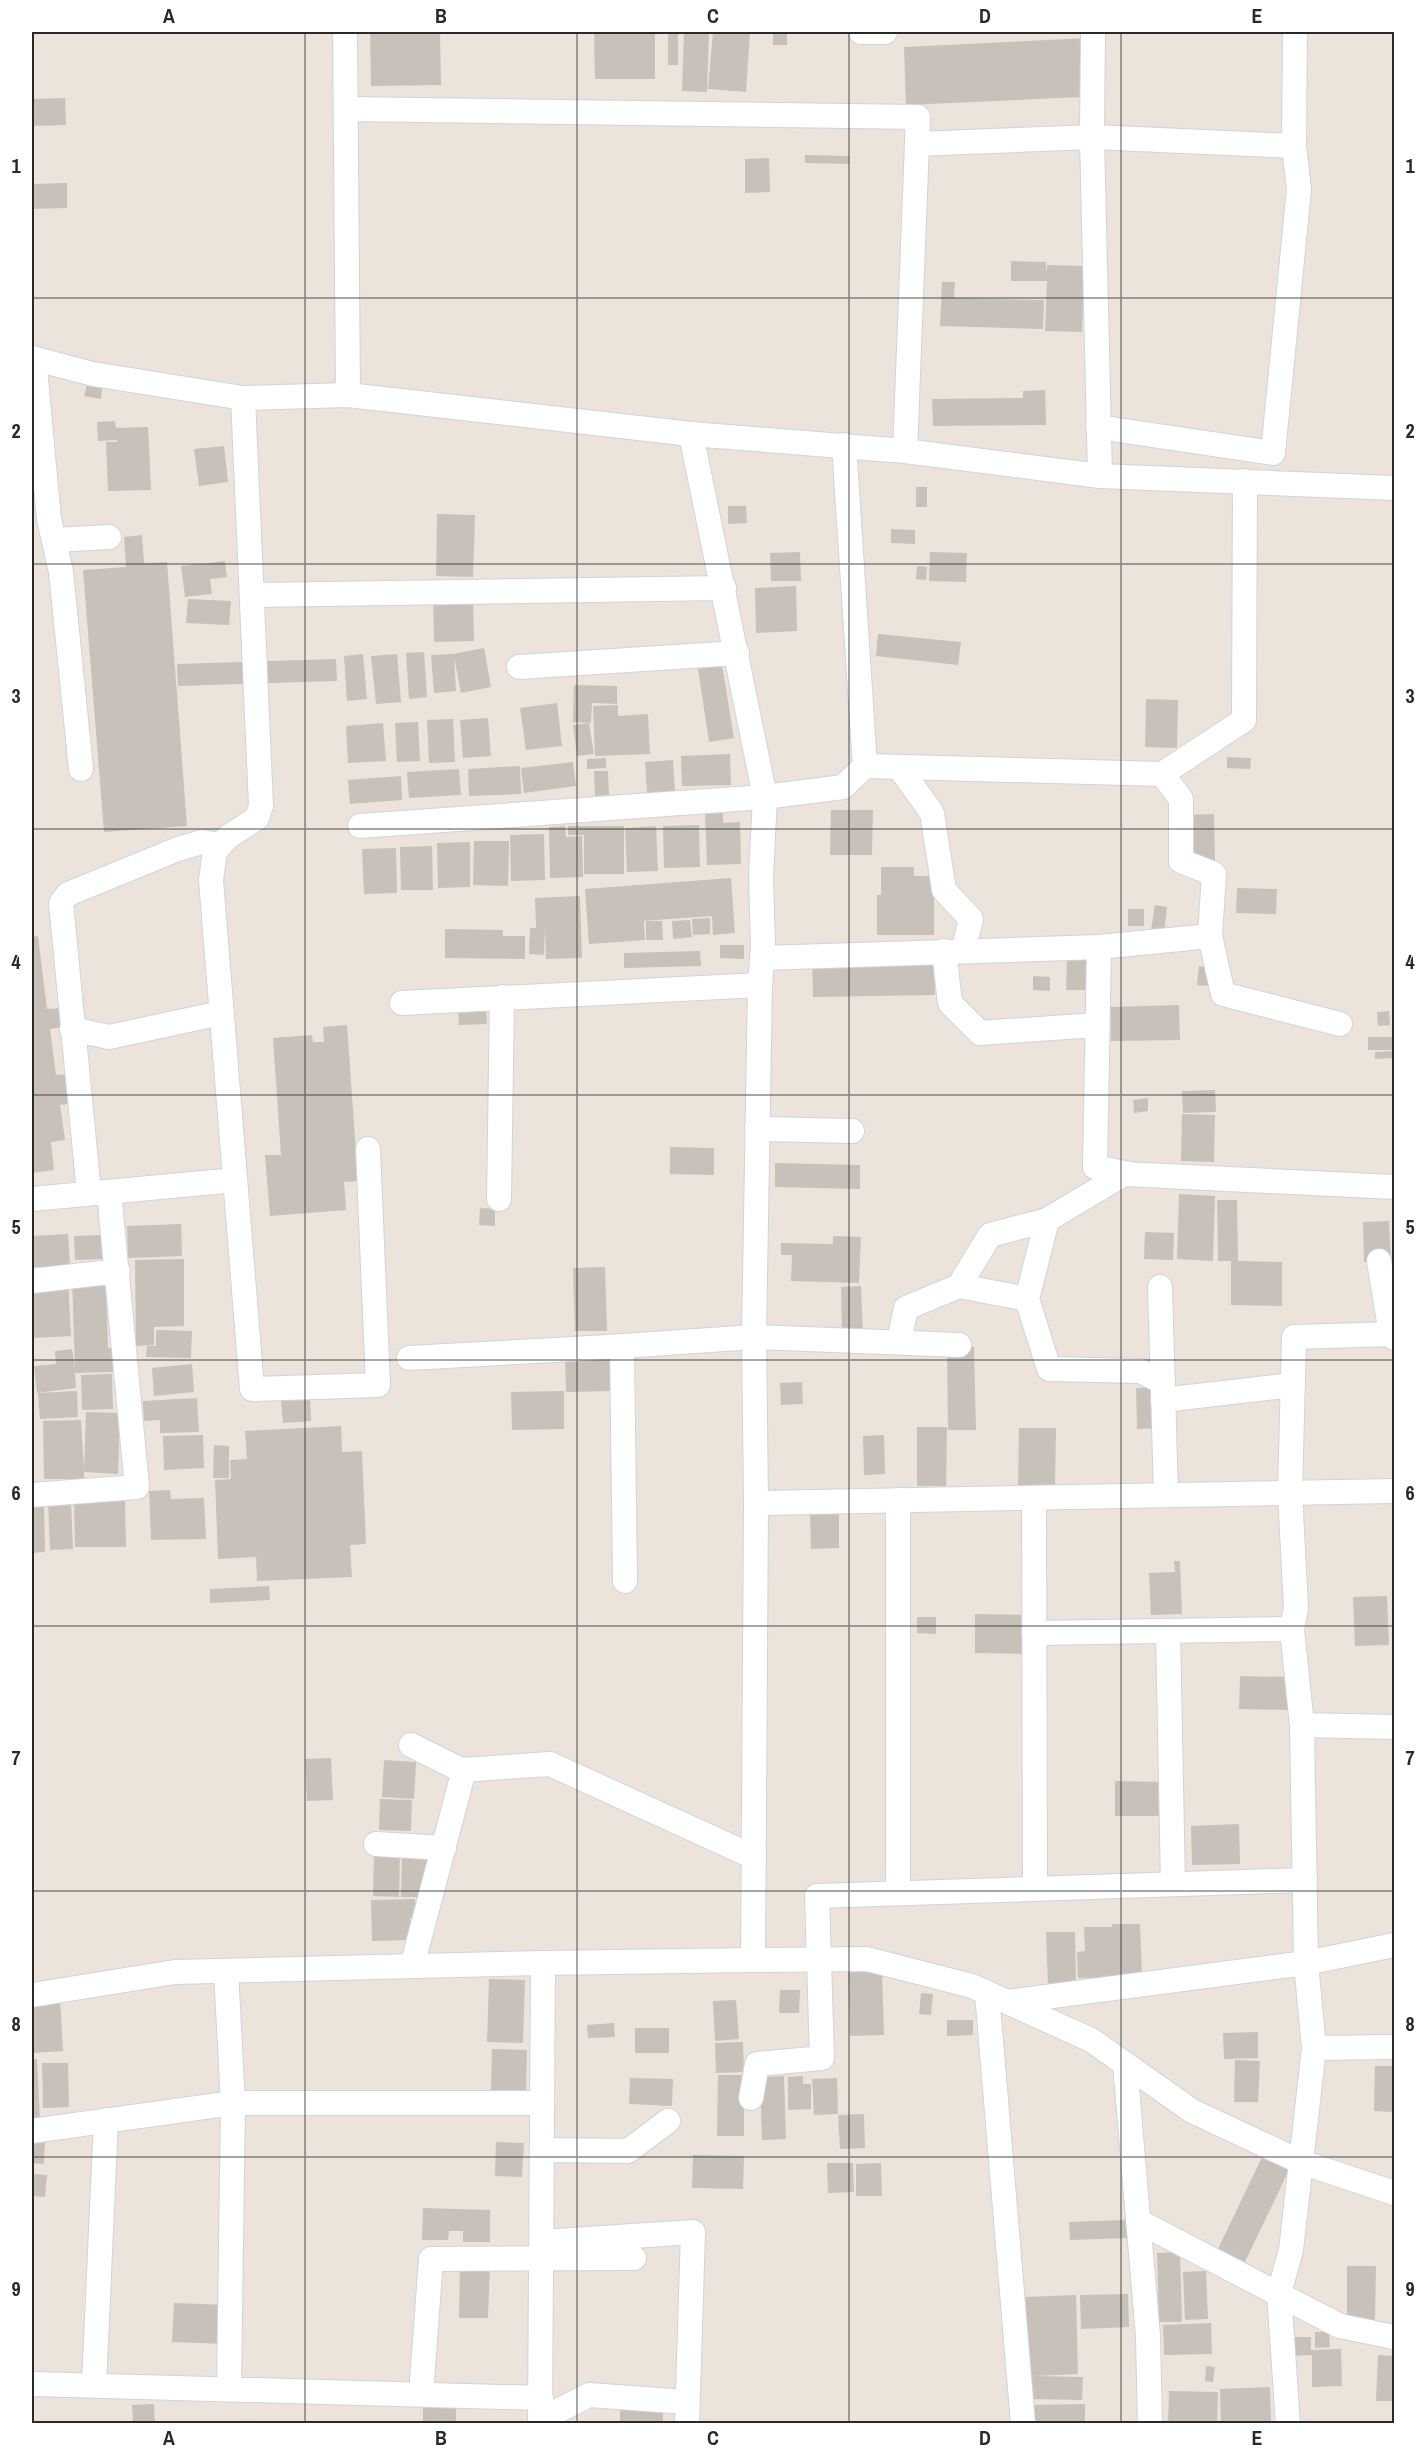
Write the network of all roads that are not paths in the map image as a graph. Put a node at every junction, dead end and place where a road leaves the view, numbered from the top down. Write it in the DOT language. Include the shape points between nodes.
graph roads {
  1 [pos="345,32"];
  2 [pos="861,32"];
  3 [pos="880,32"];
  4 [pos="885,32"];
  5 [pos="1093,32"];
  6 [pos="1295,32"];
  7 [pos="346,109"];
  8 [pos="1092,137"];
  9 [pos="917,144"];
  10 [pos="1294,146"];
  11 [pos="33,358"];
  12 [pos="348,395"];
  13 [pos="243,398"];
  14 [pos="1098,427"];
  15 [pos="691,434"];
  16 [pos="844,445"];
  17 [pos="905,451"];
  18 [pos="1100,476"];
  19 [pos="1245,481"];
  20 [pos="1395,488"];
  21 [pos="109,537"];
  22 [pos="55,540"];
  23 [pos="724,588"];
  24 [pos="252,595"];
  25 [pos="737,653"];
  26 [pos="519,668"];
  27 [pos="865,766"];
  28 [pos="899,767"];
  29 [pos="81,769"];
  30 [pos="1162,774"];
  31 [pos="765,797"];
  32 [pos="360,825"];
  33 [pos="220,845"];
  34 [pos="1210,936"];
  35 [pos="1099,947"];
  36 [pos="953,951"];
  37 [pos="762,958"];
  38 [pos="760,985"];
  39 [pos="502,997"];
  40 [pos="402,1004"];
  41 [pos="221,1013"];
  42 [pos="1340,1024"];
  43 [pos="1098,1025"];
  44 [pos="72,1029"];
  45 [pos="757,1129"];
  46 [pos="852,1131"];
  47 [pos="368,1149"];
  48 [pos="1129,1173"];
  49 [pos="235,1180"];
  50 [pos="1395,1187"];
  51 [pos="99,1192"];
  52 [pos="32,1199"];
  53 [pos="499,1199"];
  54 [pos="1047,1220"];
  55 [pos="1379,1261"];
  56 [pos="118,1271"];
  57 [pos="32,1281"];
  58 [pos="959,1286"];
  59 [pos="1160,1287"];
  60 [pos="1027,1299"];
  61 [pos="1393,1335"];
  62 [pos="754,1337"];
  63 [pos="899,1342"];
  64 [pos="959,1344"];
  65 [pos="622,1346"];
  66 [pos="409,1358"];
  67 [pos="1293,1385"];
  68 [pos="1163,1391"];
  69 [pos="32,1490"];
  70 [pos="1395,1491"];
  71 [pos="1290,1493"];
  72 [pos="1166,1495"];
  73 [pos="1034,1498"];
  74 [pos="898,1500"];
  75 [pos="756,1503"];
  76 [pos="625,1581"];
  77 [pos="1292,1629"];
  78 [pos="1168,1631"];
  79 [pos="1034,1633"];
  80 [pos="1302,1725"];
  81 [pos="1395,1727"];
  82 [pos="411,1745"];
  83 [pos="464,1770"];
  84 [pos="376,1844"];
  85 [pos="444,1848"];
  86 [pos="753,1857"];
  87 [pos="1305,1880"];
  88 [pos="1173,1884"];
  89 [pos="1035,1889"];
  90 [pos="898,1893"];
  91 [pos="1395,1945"];
  92 [pos="820,1959"];
  93 [pos="753,1960"];
  94 [pos="543,1963"];
  95 [pos="1306,1963"];
  96 [pos="412,1966"];
  97 [pos="226,1971"];
  98 [pos="32,1995"];
  99 [pos="997,1997"];
  100 [pos="1395,2047"];
  101 [pos="1314,2048"];
  102 [pos="1125,2064"];
  103 [pos="751,2098"];
  104 [pos="233,2103"];
  105 [pos="542,2103"];
  106 [pos="106,2120"];
  107 [pos="668,2121"];
  108 [pos="32,2131"];
  109 [pos="542,2150"];
  110 [pos="1301,2162"];
  111 [pos="1395,2193"];
  112 [pos="1138,2221"];
  113 [pos="542,2250"];
  114 [pos="634,2258"];
  115 [pos="1279,2293"];
  116 [pos="1395,2337"];
  117 [pos="32,2384"];
  118 [pos="94,2385"];
  119 [pos="229,2388"];
  120 [pos="421,2394"];
  121 [pos="687,2413"];
  122 [pos="540,2414"];
  123 [pos="1023,2424"];
  124 [pos="1150,2424"];
  125 [pos="1288,2424"];
  1 -- 7 [label="street"];
  2 -- 3 [label="street"];
  3 -- 4 [label="street"];
  5 -- 8 [label="street"];
  6 -- 10 [label="street"];
  7 -- 9 [label="street" via="918,117"];
  7 -- 12 [label="street"];
  8 -- 9 [label="street"];
  8 -- 10 [label="street"];
  8 -- 14 [label="street"];
  9 -- 17 [label="street"];
  10 -- 14 [label="street" via="1299,189 1273,453"];
  11 -- 13 [label="street" via="93,374"];
  11 -- 22 [label="street" via="49,519"];
  12 -- 13 [label="street"];
  12 -- 15 [label="street"];
  13 -- 24 [label="street"];
  14 -- 18 [label="street"];
  15 -- 16 [label="street"];
  15 -- 23 [label="street"];
  16 -- 17 [label="street"];
  16 -- 27 [label="street"];
  17 -- 18 [label="street"];
  18 -- 19 [label="street"];
  19 -- 20 [label="street"];
  19 -- 30 [label="street" via="1244,720"];
  21 -- 22 [label="street"];
  22 -- 29 [label="street"];
  23 -- 24 [label="street"];
  23 -- 25 [label="street"];
  24 -- 33 [label="street" via="261,806 257,818"];
  25 -- 26 [label="street"];
  25 -- 31 [label="street"];
  27 -- 28 [label="street"];
  27 -- 31 [label="street" via="843,787"];
  28 -- 30 [label="street"];
  28 -- 36 [label="street" via="932,813 944,890 971,919"];
  30 -- 34 [label="street" via="1181,799 1181,861 1214,874"];
  31 -- 32 [label="street"];
  31 -- 37 [label="street"];
  33 -- 41 [label="street" via="215,851 211,880"];
  33 -- 44 [label="street" via="201,842 178,849 68,894 61,903"];
  34 -- 35 [label="street"];
  34 -- 42 [label="street" via="1223,994"];
  35 -- 36 [label="street"];
  35 -- 43 [label="street"];
  36 -- 37 [label="street"];
  36 -- 43 [label="street" via="950,1002 981,1033"];
  37 -- 38 [label="street"];
  38 -- 39 [label="street"];
  38 -- 45 [label="street"];
  39 -- 40 [label="street"];
  39 -- 53 [label="street"];
  41 -- 44 [label="street" via="109,1037"];
  41 -- 49 [label="street"];
  43 -- 48 [label="street" via="1095,1167"];
  44 -- 51 [label="street"];
  45 -- 46 [label="street"];
  45 -- 62 [label="street"];
  47 -- 49 [label="street" via="378,1385 252,1389"];
  48 -- 50 [label="street"];
  48 -- 54 [label="street"];
  49 -- 51 [label="street"];
  51 -- 52 [label="street"];
  51 -- 56 [label="street"];
  54 -- 58 [label="street" via="990,1235"];
  54 -- 60 [label="street"];
  55 -- 61 [label="street"];
  56 -- 57 [label="street"];
  56 -- 69 [label="street" via="137,1487"];
  58 -- 60 [label="street"];
  58 -- 63 [label="street" via="906,1308"];
  59 -- 68 [label="street"];
  60 -- 68 [label="street" via="1049,1369 1140,1371"];
  61 -- 67 [label="street" via="1294,1337"];
  62 -- 63 [label="street"];
  62 -- 65 [label="street"];
  62 -- 75 [label="street"];
  63 -- 64 [label="street"];
  65 -- 66 [label="street"];
  65 -- 76 [label="street"];
  67 -- 68 [label="street"];
  67 -- 71 [label="street"];
  68 -- 72 [label="street"];
  70 -- 71 [label="street"];
  71 -- 72 [label="street"];
  71 -- 77 [label="street" via="1296,1608"];
  72 -- 73 [label="street"];
  73 -- 74 [label="street"];
  73 -- 79 [label="street"];
  74 -- 75 [label="street"];
  74 -- 90 [label="street"];
  75 -- 86 [label="street"];
  77 -- 78 [label="street"];
  77 -- 80 [label="street"];
  78 -- 79 [label="street"];
  78 -- 88 [label="street"];
  79 -- 89 [label="street"];
  80 -- 81 [label="street"];
  80 -- 87 [label="street"];
  82 -- 83 [label="street"];
  83 -- 85 [label="street"];
  83 -- 86 [label="street" via="550,1764"];
  84 -- 85 [label="street"];
  85 -- 96 [label="street"];
  86 -- 93 [label="street"];
  87 -- 88 [label="street"];
  87 -- 95 [label="street"];
  88 -- 89 [label="street"];
  89 -- 90 [label="street"];
  90 -- 92 [label="street" via="817,1896"];
  91 -- 95 [label="street"];
  92 -- 93 [label="street"];
  92 -- 99 [label="street" via="867,1959 972,1986"];
  92 -- 103 [label="street" via="822,2058 757,2064"];
  93 -- 94 [label="street"];
  94 -- 96 [label="street"];
  94 -- 105 [label="street"];
  95 -- 99 [label="street"];
  95 -- 101 [label="street"];
  96 -- 97 [label="street"];
  97 -- 98 [label="street" via="175,1972"];
  97 -- 104 [label="street"];
  99 -- 102 [label="street" via="1091,2040"];
  99 -- 123 [label="street"];
  100 -- 101 [label="street"];
  101 -- 110 [label="street"];
  102 -- 110 [label="street" via="1192,2111"];
  102 -- 112 [label="street"];
  104 -- 105 [label="street"];
  104 -- 106 [label="street"];
  104 -- 119 [label="street"];
  105 -- 109 [label="street"];
  106 -- 108 [label="street"];
  106 -- 118 [label="street"];
  107 -- 109 [label="street" via="628,2151"];
  109 -- 113 [label="street"];
  110 -- 111 [label="street"];
  110 -- 115 [label="street" via="1291,2250"];
  112 -- 115 [label="street"];
  112 -- 124 [label="street" via="1148,2336"];
  113 -- 114 [label="street"];
  113 -- 120 [label="street" via="431,2259"];
  113 -- 121 [label="street" via="693,2232"];
  113 -- 122 [label="street"];
  115 -- 116 [label="street" via="1340,2326"];
  115 -- 125 [label="street"];
  117 -- 118 [label="street"];
  118 -- 119 [label="street"];
  119 -- 120 [label="street"];
  120 -- 122 [label="street"];
  121 -- 122 [label="street" via="589,2395"];
}
